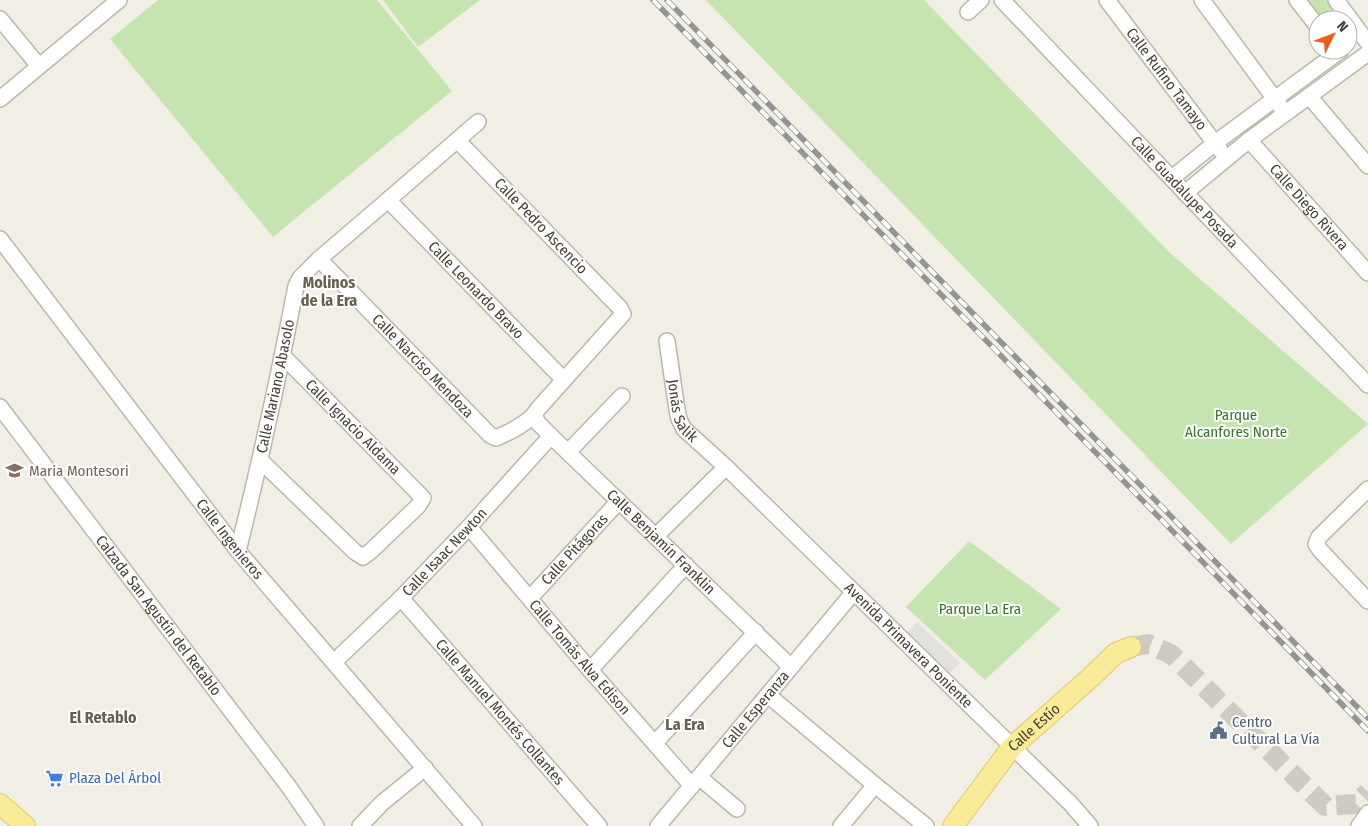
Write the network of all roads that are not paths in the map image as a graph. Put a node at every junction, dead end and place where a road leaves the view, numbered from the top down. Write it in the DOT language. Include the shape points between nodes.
graph roads {
  1 [pos="119,0"];
  2 [pos="981,0"];
  3 [pos="1002,0"];
  4 [pos="1107,0"];
  5 [pos="1202,0"];
  6 [pos="1297,0"];
  7 [pos="1336,0"];
  8 [pos="968,12"];
  9 [pos="1308,14"];
  10 [pos="0,19"];
  11 [pos="1364,38"];
  12 [pos="1368,53"];
  13 [pos="1326,60"];
  14 [pos="1345,60"];
  15 [pos="39,66"];
  16 [pos="1348,67"];
  17 [pos="1309,96"];
  18 [pos="0,98"];
  19 [pos="1274,99"];
  20 [pos="1285,113"];
  21 [pos="478,122"];
  22 [pos="457,140"];
  23 [pos="1249,140"];
  24 [pos="1215,143"];
  25 [pos="1226,159"];
  26 [pos="1368,166"];
  27 [pos="1172,178"];
  28 [pos="1185,193"];
  29 [pos="388,200"];
  30 [pos="2,246"];
  31 [pos="319,259"];
  32 [pos="1368,273"];
  33 [pos="623,314"];
  34 [pos="667,341"];
  35 [pos="283,356"];
  36 [pos="564,380"];
  37 [pos="1368,385"];
  38 [pos="622,396"];
  39 [pos="0,407"];
  40 [pos="534,415"];
  41 [pos="551,436"];
  42 [pos="568,452"];
  43 [pos="261,461"];
  44 [pos="726,467"];
  45 [pos="1368,489"];
  46 [pos="619,500"];
  47 [pos="469,527"];
  48 [pos="656,536"];
  49 [pos="238,551"];
  50 [pos="686,565"];
  51 [pos="853,593"];
  52 [pos="401,598"];
  53 [pos="530,598"];
  54 [pos="1368,601"];
  55 [pos="756,632"];
  56 [pos="1130,647"];
  57 [pos="334,662"];
  58 [pos="792,666"];
  59 [pos="590,670"];
  60 [pos="768,694"];
  61 [pos="655,743"];
  62 [pos="1012,747"];
  63 [pos="425,768"];
  64 [pos="696,781"];
  65 [pos="875,785"];
  66 [pos="0,804"];
  67 [pos="737,808"];
  68 [pos="1368,813"];
  69 [pos="25,826"];
  70 [pos="316,826"];
  71 [pos="360,826"];
  72 [pos="474,826"];
  73 [pos="599,826"];
  74 [pos="658,826"];
  75 [pos="841,826"];
  76 [pos="926,826"];
  77 [pos="953,826"];
  78 [pos="1090,826"];
  79 [pos="1359,826"];
  1 -- 15 [label="street"];
  2 -- 8 [label="street"];
  3 -- 27 [label="street, Calle Guadalupe Posada"];
  4 -- 24 [label="street, Calle Rufino Tamayo"];
  5 -- 19 [label="street"];
  6 -- 9 [label="street"];
  7 -- 11 [label="street"];
  10 -- 15 [label="street"];
  12 -- 16 [label="street"];
  13 -- 19 [label="street"];
  14 -- 16 [label="street"];
  15 -- 18 [label="street"];
  16 -- 17 [label="street"];
  17 -- 20 [label="street"];
  17 -- 26 [label="street"];
  19 -- 20 [label="street"];
  19 -- 24 [label="street"];
  20 -- 23 [label="street"];
  21 -- 22 [label="street, Calle Mariano Abasolo"];
  22 -- 29 [label="street, Calle Mariano Abasolo"];
  22 -- 33 [label="street, Calle Pedro Ascencio"];
  23 -- 25 [label="street"];
  23 -- 32 [label="street, Calle Diego Rivera"];
  24 -- 25 [label="street, Calle Rufino Tamayo"];
  24 -- 27 [label="street"];
  25 -- 28 [label="street"];
  27 -- 28 [label="street, Calle Guadalupe Posada"];
  28 -- 37 [label="street, Calle Guadalupe Posada"];
  29 -- 31 [label="street, Calle Mariano Abasolo"];
  29 -- 36 [label="street, Calle Leonardo Bravo"];
  30 -- 49 [label="street, Calle Ingenieros"];
  31 -- 35 [label="street, Calle Mariano Abasolo" via="296,286"];
  31 -- 40 [label="street, Calle Narciso Mendoza" via="490,435 496,438 505,434"];
  33 -- 36 [label="street, Calle Narciso Mendoza"];
  34 -- 44 [label="street, Jonás Salik" via="679,419 684,429"];
  35 -- 43 [label="street, Calle Mariano Abasolo"];
  35 -- 43 [label="street, Calle Ignacio Aldama" via="423,498 363,557 354,552"];
  36 -- 40 [label="street, Calle Narciso Mendoza"];
  38 -- 42 [label="street"];
  39 -- 70 [label="street, Calzada San Agustín del Retablo"];
  40 -- 41 [label="street, Calle Benjamín Franklin"];
  41 -- 42 [label="street, Calle Benjamín Franklin"];
  41 -- 47 [label="street, Calle Isaac Newton"];
  42 -- 46 [label="street, Calle Benjamín Franklin"];
  43 -- 49 [label="street, Calle Mariano Abasolo"];
  44 -- 48 [label="street"];
  44 -- 51 [label="street, Avenida Primavera Poniente"];
  45 -- 54 [label="street" via="1319,537 1316,544"];
  46 -- 48 [label="street, Calle Benjamín Franklin"];
  46 -- 53 [label="street, Calle Pitágoras"];
  47 -- 52 [label="street, Calle Isaac Newton"];
  47 -- 53 [label="street, Calle Tomás Alva Edison"];
  48 -- 50 [label="street, Calle Benjamín Franklin"];
  49 -- 57 [label="street, Calle Ingenieros"];
  50 -- 55 [label="street, Calle Benjamín Franklin"];
  50 -- 59 [label="street"];
  51 -- 58 [label="street, Calle Esperanza"];
  51 -- 62 [label="street, Avenida Primavera Poniente"];
  52 -- 57 [label="street, Calle Isaac Newton"];
  52 -- 73 [label="street, Calle Manuel Montés Collantes"];
  53 -- 59 [label="street, Calle Tomás Alva Edison"];
  55 -- 58 [label="street, Calle Benjamín Franklin"];
  55 -- 61 [label="street"];
  56 -- 62 [label="main road, Calle Estío" via="1116,653"];
  57 -- 63 [label="street, Calle Ingenieros"];
  58 -- 60 [label="street, Calle Esperanza"];
  59 -- 61 [label="street, Calle Tomás Alva Edison"];
  60 -- 64 [label="street, Calle Esperanza"];
  60 -- 65 [label="street"];
  61 -- 64 [label="street, Calle Tomás Alva Edison"];
  62 -- 77 [label="main road, Calle Estío"];
  62 -- 78 [label="street, Avenida Primavera Poniente"];
  63 -- 71 [label="street" via="382,803"];
  63 -- 72 [label="street, Calle Ingenieros"];
  64 -- 67 [label="street, Calle Tomás Alva Edison"];
  64 -- 74 [label="street, Calle Esperanza"];
  65 -- 75 [label="street"];
  65 -- 76 [label="street"];
  66 -- 69 [label="main road"];
  68 -- 79 [label="street"];
}
